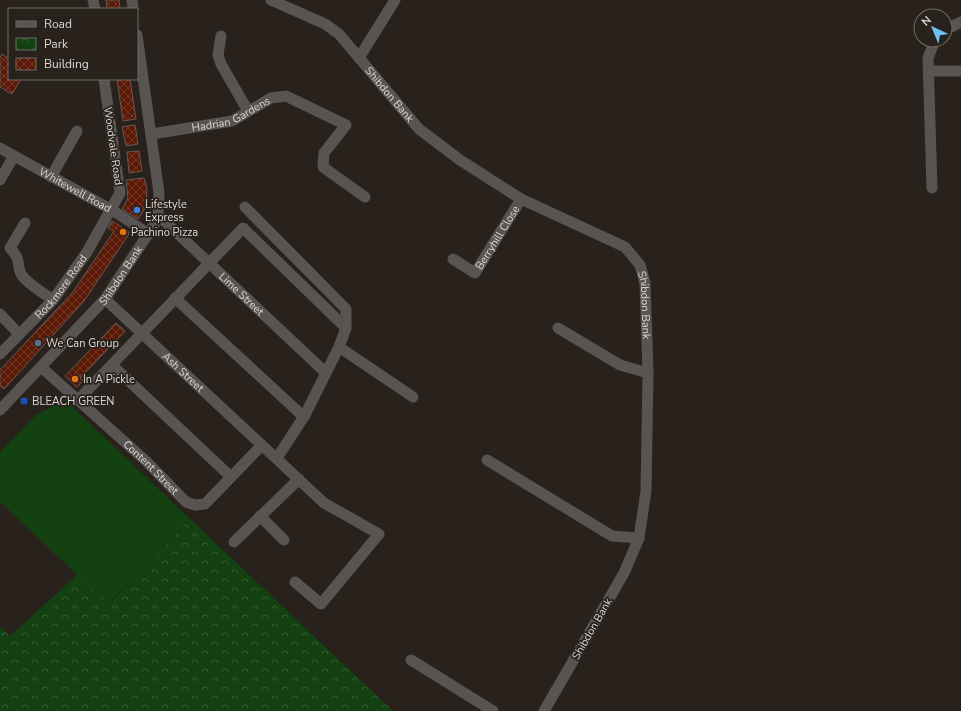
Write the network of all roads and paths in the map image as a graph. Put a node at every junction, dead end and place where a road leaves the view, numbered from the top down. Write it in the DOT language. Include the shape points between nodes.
graph roads {
  1 [pos="271,0"];
  2 [pos="396,0"];
  3 [pos="221,36"];
  4 [pos="138,42"];
  5 [pos="932,48"];
  6 [pos="359,58"];
  7 [pos="929,71"];
  8 [pos="961,71"];
  9 [pos="104,80"];
  10 [pos="248,111"];
  11 [pos="77,131"];
  12 [pos="152,134"];
  13 [pos="0,148"];
  14 [pos="14,156"];
  15 [pos="51,177"];
  16 [pos="0,180"];
  17 [pos="932,188"];
  18 [pos="365,197"];
  19 [pos="521,199"];
  20 [pos="245,207"];
  21 [pos="112,210"];
  22 [pos="158,215"];
  23 [pos="25,223"];
  24 [pos="149,234"];
  25 [pos="453,259"];
  26 [pos="209,263"];
  27 [pos="175,298"];
  28 [pos="105,299"];
  29 [pos="53,300"];
  30 [pos="0,314"];
  31 [pos="346,328"];
  32 [pos="558,328"];
  33 [pos="19,334"];
  34 [pos="142,334"];
  35 [pos="339,347"];
  36 [pos="0,354"];
  37 [pos="112,365"];
  38 [pos="41,367"];
  39 [pos="326,373"];
  40 [pos="648,373"];
  41 [pos="413,396"];
  42 [pos="78,400"];
  43 [pos="0,410"];
  44 [pos="304,418"];
  45 [pos="262,445"];
  46 [pos="277,458"];
  47 [pos="486,460"];
  48 [pos="231,477"];
  49 [pos="299,479"];
  50 [pos="260,516"];
  51 [pos="639,538"];
  52 [pos="284,540"];
  53 [pos="234,542"];
  54 [pos="295,582"];
  55 [pos="411,660"];
  56 [pos="492,711"];
  57 [pos="544,711"];
  1 -- 6 [label="street, Shibdon Bank" via="325,24 340,34"];
  2 -- 6 [label="street"];
  3 -- 10 [label="street" via="218,55 221,64"];
  4 -- 12 [label="street, Shibdon Bank"];
  5 -- 7 [label="street" via="928,58"];
  6 -- 19 [label="street, Shibdon Bank" via="419,129 460,160"];
  7 -- 8 [label="street"];
  7 -- 17 [label="street"];
  9 -- 21 [label="street, Woodvale Road" via="120,193"];
  10 -- 12 [label="street, Hadrian Gardens" via="232,121"];
  10 -- 18 [label="street, Hadrian Gardens" via="270,98 286,96 346,125 324,153 323,167"];
  11 -- 15 [label="street"];
  12 -- 22 [label="street, Shibdon Bank" via="159,192"];
  13 -- 14 [label="street, Whitewell Road"];
  14 -- 15 [label="street, Whitewell Road"];
  14 -- 16 [label="street"];
  15 -- 21 [label="street, Whitewell Road"];
  19 -- 25 [label="street, Berryhill Close" via="475,273"];
  19 -- 40 [label="street, Shibdon Bank" via="625,247 640,265 645,283"];
  20 -- 31 [label="street" via="346,309"];
  21 -- 24 [label="street, Whitewell Road"];
  21 -- 29 [label="street, Rockmore Road" via="87,252"];
  22 -- 24 [label="street, Shibdon Bank"];
  22 -- 26 [label="street, Lime Street"];
  23 -- 29 [label="street" via="10,248 18,256 21,274"];
  24 -- 28 [label="street, Shibdon Bank"];
  26 -- 27 [label="street"];
  26 -- 31 [label="street" via="243,228"];
  26 -- 39 [label="street, Lime Street"];
  27 -- 34 [label="street"];
  27 -- 44 [label="street"];
  28 -- 34 [label="street, Ash Street"];
  28 -- 38 [label="street, Shibdon Bank"];
  29 -- 33 [label="street, Rockmore Road"];
  30 -- 33 [label="street"];
  31 -- 35 [label="street"];
  32 -- 40 [label="street" via="620,365"];
  33 -- 36 [label="street, Rockmore Road"];
  34 -- 37 [label="street"];
  34 -- 45 [label="street, Ash Street"];
  35 -- 39 [label="street"];
  35 -- 41 [label="street"];
  37 -- 42 [label="street"];
  37 -- 48 [label="street"];
  38 -- 42 [label="street, Content Street"];
  38 -- 43 [label="street, Shibdon Bank"];
  39 -- 44 [label="street"];
  40 -- 51 [label="street, Shibdon Bank" via="646,491"];
  42 -- 48 [label="street, Content Street" via="146,461 186,502 204,504"];
  44 -- 46 [label="street"];
  45 -- 46 [label="street, Ash Street"];
  45 -- 48 [label="street, Content Street"];
  46 -- 49 [label="street, Ash Street"];
  47 -- 51 [label="street" via="612,536"];
  49 -- 50 [label="street"];
  49 -- 54 [label="street, Ash Street" via="324,503 379,534 321,604"];
  50 -- 52 [label="street"];
  50 -- 53 [label="street"];
  51 -- 57 [label="street, Shibdon Bank" via="624,573"];
  55 -- 56 [label="street"];
}
